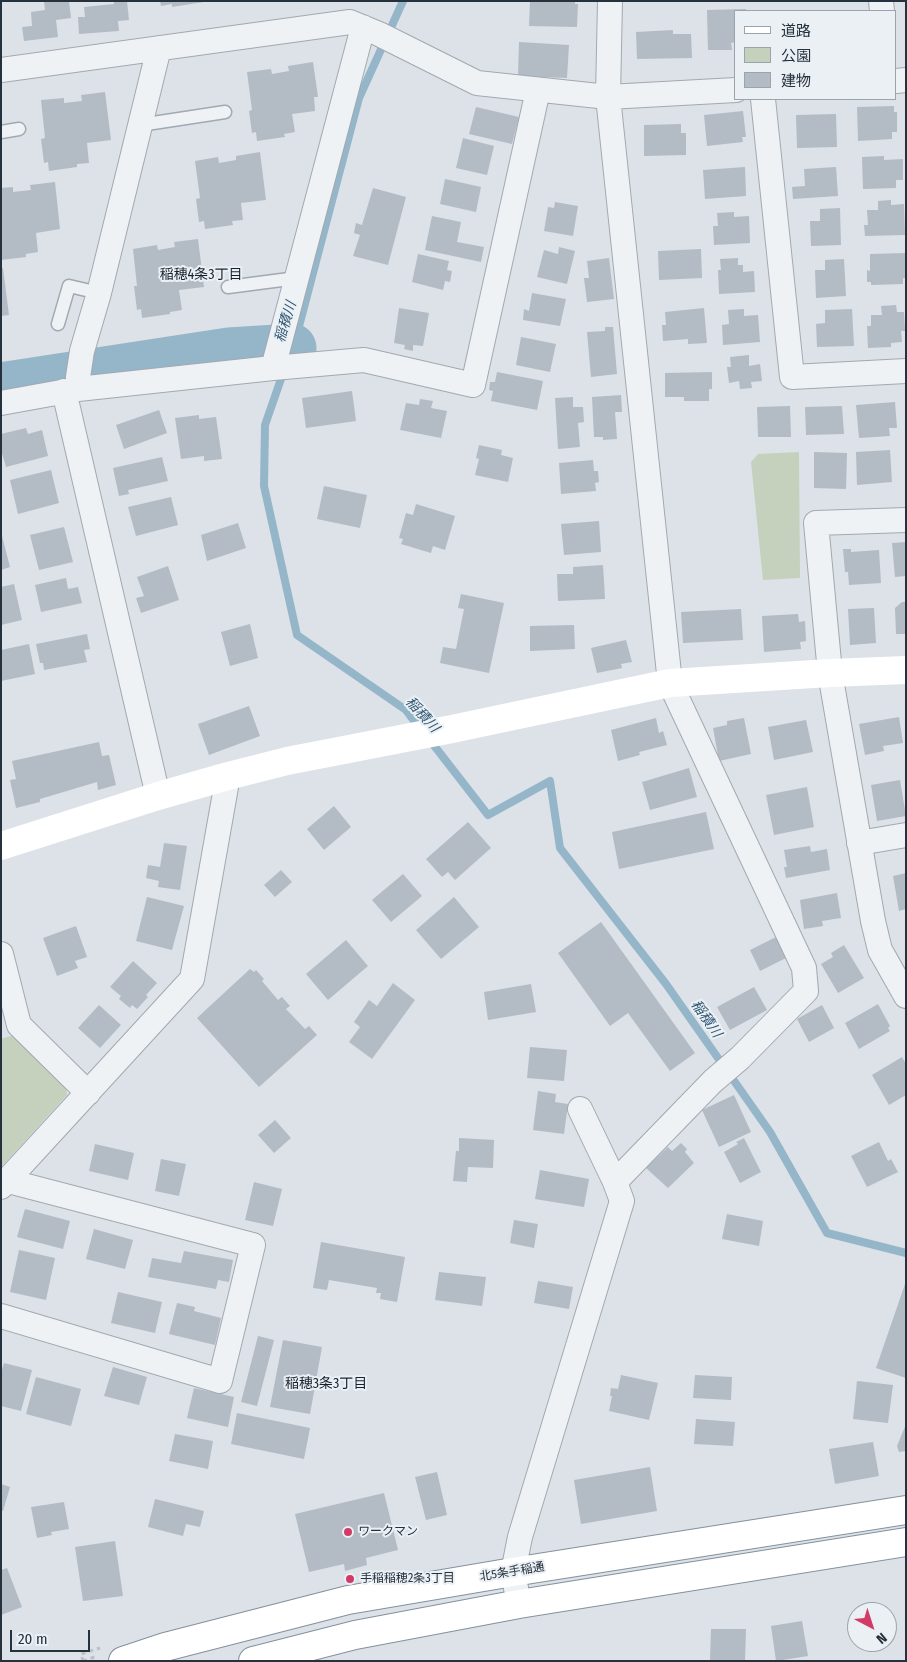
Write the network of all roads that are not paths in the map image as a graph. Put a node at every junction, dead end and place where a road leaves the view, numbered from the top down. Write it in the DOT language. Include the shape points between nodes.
graph roads {
  1 [pos="610,1"];
  2 [pos="371,30"];
  3 [pos="159,48"];
  4 [pos="1,70"];
  5 [pos="538,90"];
  6 [pos="734,90"];
  7 [pos="608,97"];
  8 [pos="763,100"];
  9 [pos="225,112"];
  10 [pos="140,125"];
  11 [pos="19,129"];
  12 [pos="1,132"];
  13 [pos="297,278"];
  14 [pos="228,287"];
  15 [pos="99,293"];
  16 [pos="58,324"];
  17 [pos="277,358"];
  18 [pos="906,371"];
  19 [pos="73,386"];
  20 [pos="1,403"];
  21 [pos="906,520"];
  22 [pos="906,670"];
  23 [pos="830,673"];
  24 [pos="670,683"];
  25 [pos="228,776"];
  26 [pos="158,796"];
  27 [pos="906,835"];
  28 [pos="2,841"];
  29 [pos="859,843"];
  30 [pos="1,954"];
  31 [pos="906,996"];
  32 [pos="88,1093"];
  33 [pos="580,1109"];
  34 [pos="615,1182"];
  35 [pos="4,1184"];
  36 [pos="1,1316"];
  37 [pos="906,1510"];
  38 [pos="906,1542"];
  39 [pos="513,1572"];
  40 [pos="519,1604"];
  41 [pos="123,1661"];
  42 [pos="253,1661"];
  1 -- 7 [label="street"];
  2 -- 3 [label="street" via="350,22"];
  2 -- 5 [label="street" via="477,83"];
  2 -- 13 [label="street"];
  3 -- 4 [label="street"];
  3 -- 10 [label="street"];
  5 -- 7 [label="street"];
  5 -- 17 [label="street" via="473,385 364,360 304,365"];
  6 -- 7 [label="street"];
  7 -- 24 [label="street"];
  8 -- 18 [label="street" via="792,377"];
  9 -- 10 [label="lane"];
  10 -- 15 [label="street"];
  11 -- 12 [label="lane"];
  13 -- 14 [label="lane"];
  13 -- 17 [label="street"];
  15 -- 16 [label="lane" via="69,286"];
  15 -- 19 [label="street"];
  17 -- 19 [label="street"];
  19 -- 20 [label="street"];
  19 -- 26 [label="street"];
  21 -- 23 [label="street" via="816,523"];
  22 -- 23 [label="main road"];
  23 -- 24 [label="main road"];
  23 -- 29 [label="street"];
  24 -- 25 [label="main road" via="287,761"];
  24 -- 34 [label="street" via="804,968 806,991"];
  25 -- 26 [label="main road"];
  25 -- 32 [label="street" via="192,979"];
  26 -- 28 [label="main road"];
  27 -- 29 [label="street"];
  29 -- 31 [label="street" via="880,950"];
  30 -- 32 [label="street" via="20,1025"];
  32 -- 35 [label="street"];
  33 -- 34 [label="street"];
  34 -- 39 [label="street" via="622,1201 520,1537"];
  35 -- 36 [label="street" via="252,1246 220,1381"];
  37 -- 39 [label="main road, 北5条手稲通"];
  38 -- 40 [label="main road"];
  39 -- 40 [label="street"];
  39 -- 41 [label="main road, 北5条手稲通" via="348,1600 164,1647"];
  40 -- 42 [label="main road" via="354,1635"];
}
